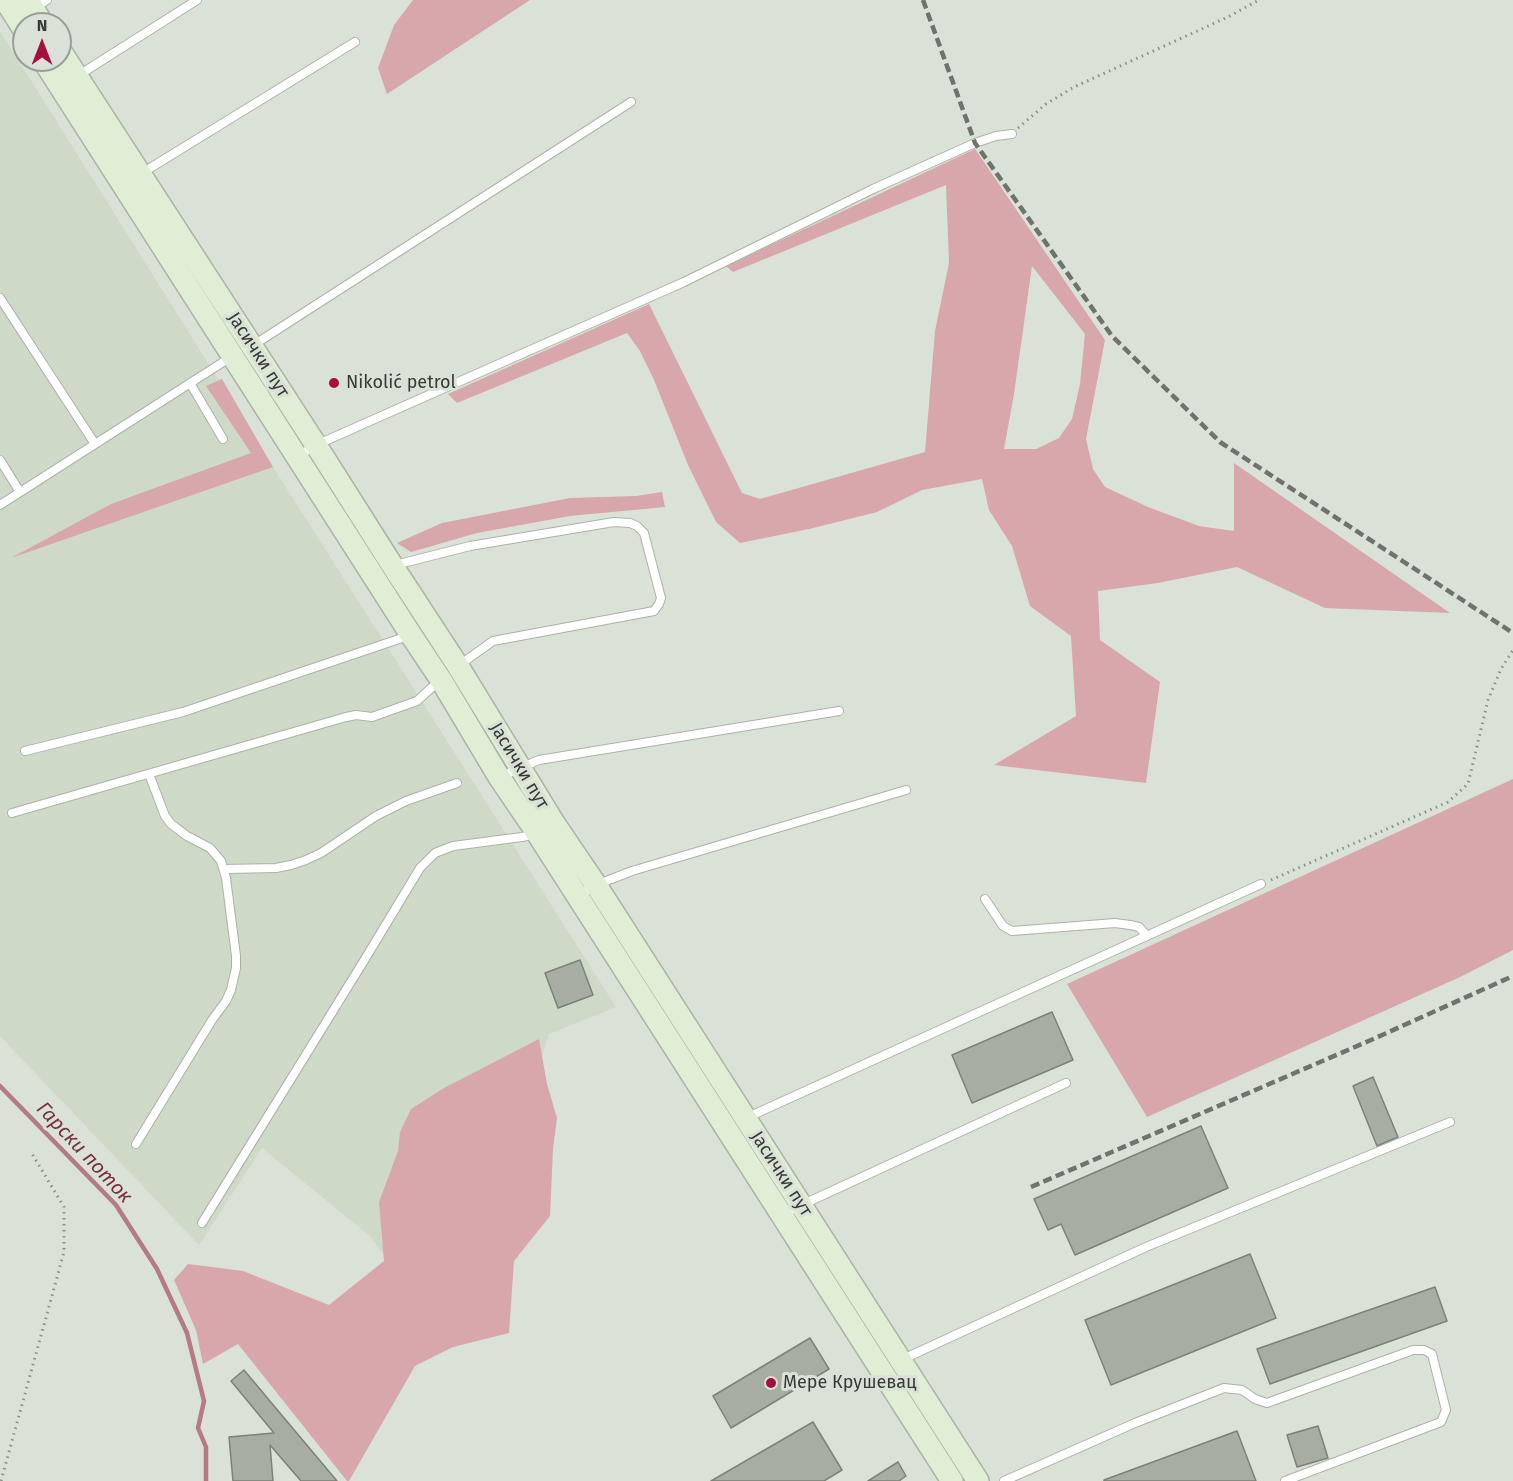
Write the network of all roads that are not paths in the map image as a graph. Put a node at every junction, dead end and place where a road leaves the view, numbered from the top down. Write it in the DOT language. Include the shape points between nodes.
graph roads {
  1 [pos="197,0"];
  2 [pos="355,42"];
  3 [pos="58,72"];
  4 [pos="66,72"];
  5 [pos="68,80"];
  6 [pos="631,102"];
  7 [pos="1012,134"];
  8 [pos="140,174"];
  9 [pos="0,298"];
  10 [pos="252,346"];
  11 [pos="232,356"];
  12 [pos="190,382"];
  13 [pos="223,439"];
  14 [pos="95,444"];
  15 [pos="316,445"];
  16 [pos="297,456"];
  17 [pos="0,460"];
  18 [pos="20,492"];
  19 [pos="0,505"];
  20 [pos="392,565"];
  21 [pos="371,574"];
  22 [pos="411,635"];
  23 [pos="458,666"];
  24 [pos="441,680"];
  25 [pos="839,711"];
  26 [pos="25,751"];
  27 [pos="520,768"];
  28 [pos="149,774"];
  29 [pos="499,777"];
  30 [pos="457,783"];
  31 [pos="906,790"];
  32 [pos="12,813"];
  33 [pos="546,828"];
  34 [pos="225,869"];
  35 [pos="1261,884"];
  36 [pos="596,885"];
  37 [pos="577,896"];
  38 [pos="985,899"];
  39 [pos="1147,936"];
  40 [pos="1066,1083"];
  41 [pos="745,1119"];
  42 [pos="1450,1122"];
  43 [pos="724,1127"];
  44 [pos="136,1144"];
  45 [pos="801,1204"];
  46 [pos="781,1214"];
  47 [pos="202,1223"];
  48 [pos="901,1360"];
  49 [pos="881,1371"];
  50 [pos="963,1457"];
  51 [pos="948,1475"];
  52 [pos="978,1481"];
  53 [pos="1004,1481"];
  54 [pos="1285,1481"];
  1 -- 5 [label="lane"];
  2 -- 8 [label="lane"];
  3 -- 5 [label="main road, Јасички пут"];
  4 -- 5 [label="main road, Јасички пут"];
  5 -- 8 [label="main road, Јасички пут"];
  5 -- 11 [label="main road, Јасички пут"];
  6 -- 10 [label="lane"];
  7 -- 15 [label="lane" via="975,143 684,282"];
  8 -- 10 [label="main road, Јасички пут"];
  9 -- 14 [label="lane"];
  10 -- 11 [label="lane"];
  10 -- 15 [label="main road, Јасички пут"];
  11 -- 12 [label="lane"];
  11 -- 16 [label="main road, Јасички пут"];
  12 -- 13 [label="lane"];
  12 -- 14 [label="lane"];
  14 -- 18 [label="lane"];
  15 -- 16 [label="lane"];
  15 -- 20 [label="main road, Јасички пут"];
  16 -- 21 [label="main road, Јасички пут"];
  17 -- 18 [label="lane"];
  18 -- 19 [label="lane"];
  20 -- 21 [label="lane"];
  20 -- 23 [label="main road, Јасички пут"];
  20 -- 23 [label="lane" via="470,546 614,522 630,523 644,532 661,598 654,611 493,641"];
  21 -- 22 [label="main road, Јасички пут"];
  22 -- 24 [label="main road, Јасички пут"];
  22 -- 26 [label="lane" via="183,712"];
  23 -- 24 [label="lane"];
  23 -- 27 [label="main road, Јасички пут"];
  24 -- 28 [label="lane" via="417,701 372,717 346,717"];
  24 -- 29 [label="main road, Јасички пут"];
  25 -- 27 [label="lane" via="540,760"];
  27 -- 29 [label="lane"];
  27 -- 33 [label="main road, Јасички пут"];
  28 -- 32 [label="lane"];
  28 -- 34 [label="lane" via="171,824 210,848"];
  29 -- 33 [label="main road, Јасички пут"];
  30 -- 34 [label="lane" via="383,812 306,860 276,868"];
  31 -- 36 [label="lane"];
  33 -- 36 [label="main road, Јасички пут"];
  33 -- 37 [label="main road, Јасички пут"];
  33 -- 47 [label="lane" via="522,837 453,846 435,853 420,868"];
  34 -- 44 [label="lane" via="236,956 231,990"];
  35 -- 39 [label="lane"];
  36 -- 37 [label="lane"];
  36 -- 41 [label="main road, Јасички пут"];
  37 -- 43 [label="main road, Јасички пут"];
  38 -- 39 [label="lane" via="1003,926 1012,931 1115,923 1139,927"];
  39 -- 41 [label="lane"];
  40 -- 45 [label="lane"];
  41 -- 43 [label="lane"];
  41 -- 45 [label="main road, Јасички пут"];
  42 -- 48 [label="lane" via="1146,1247"];
  43 -- 46 [label="main road, Јасички пут"];
  45 -- 46 [label="lane"];
  45 -- 48 [label="main road, Јасички пут"];
  46 -- 49 [label="main road, Јасички пут"];
  48 -- 49 [label="lane"];
  48 -- 50 [label="main road, Јасички пут"];
  49 -- 51 [label="main road, Јасички пут"];
  50 -- 51 [label="main road"];
  50 -- 52 [label="main road, Јасички пут"];
  53 -- 54 [label="lane" via="1224,1388 1242,1390 1267,1402 1413,1350 1432,1354 1446,1410 1441,1422"];
}
